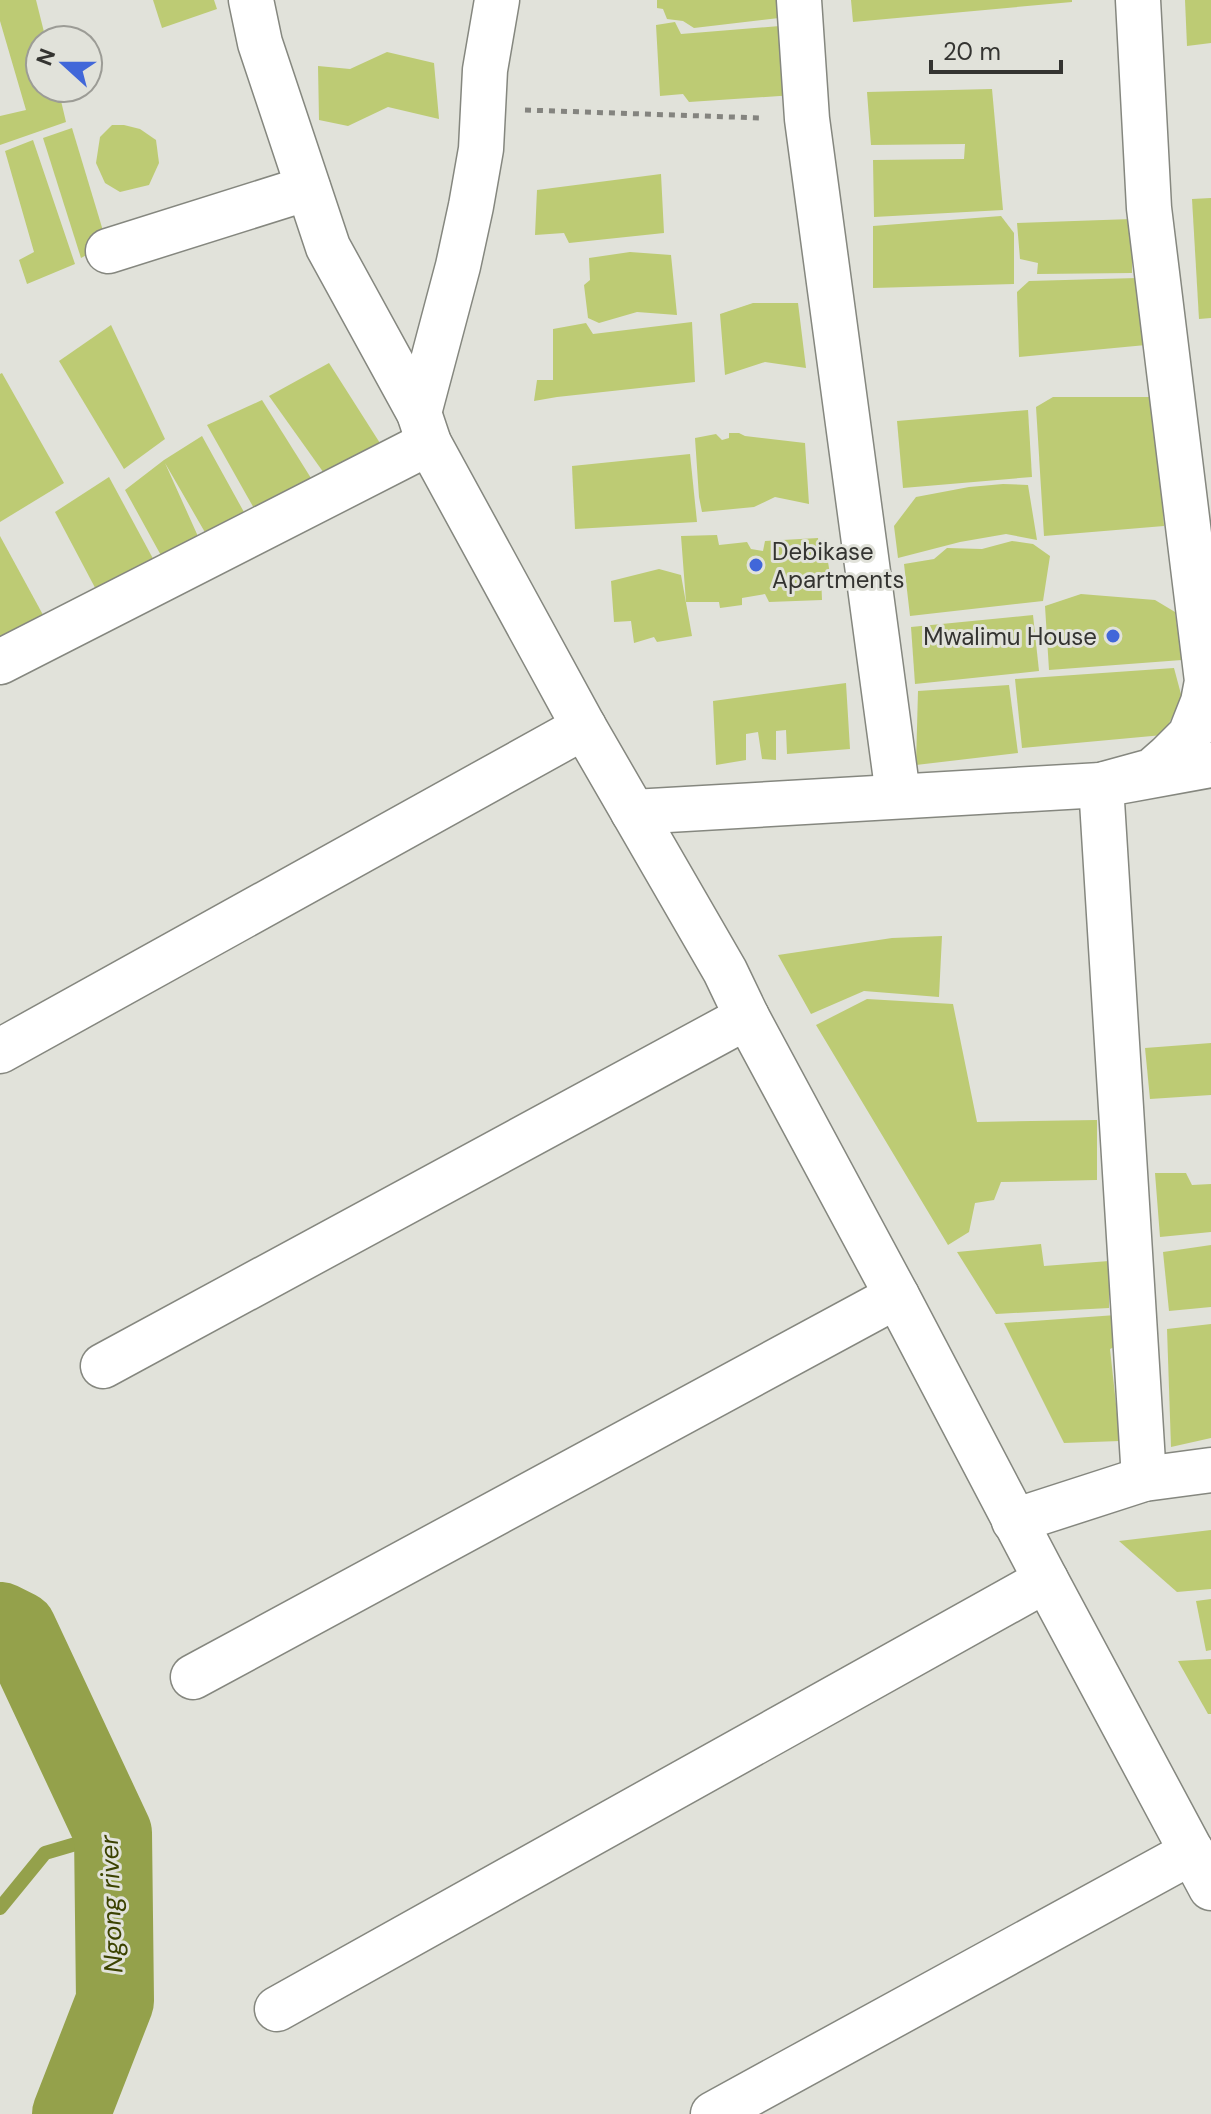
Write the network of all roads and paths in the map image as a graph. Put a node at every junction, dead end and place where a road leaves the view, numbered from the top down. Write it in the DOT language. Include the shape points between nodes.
graph roads {
  1 [pos="251,0"];
  2 [pos="497,0"];
  3 [pos="799,0"];
  4 [pos="1138,0"];
  5 [pos="483,109"];
  6 [pos="807,119"];
  7 [pos="308,188"];
  8 [pos="108,251"];
  9 [pos="424,428"];
  10 [pos="0,662"];
  11 [pos="584,727"];
  12 [pos="1211,765"];
  13 [pos="1101,785"];
  14 [pos="898,795"];
  15 [pos="633,812"];
  16 [pos="747,1017"];
  17 [pos="0,1051"];
  18 [pos="897,1296"];
  19 [pos="103,1366"];
  20 [pos="1211,1470"];
  21 [pos="1144,1479"];
  22 [pos="1014,1521"];
  23 [pos="1046,1580"];
  24 [pos="193,1677"];
  25 [pos="1202,1870"];
  26 [pos="277,2009"];
  27 [pos="713,2114"];
  1 -- 7 [label="street"];
  2 -- 5 [label="street"];
  3 -- 6 [label="street"];
  4 -- 13 [label="street" via="1149,208 1207,681 1190,735 1168,757 1152,771"];
  5 -- 6 [label="path"];
  5 -- 9 [label="street" via="471,206"];
  6 -- 14 [label="street"];
  7 -- 8 [label="street"];
  7 -- 9 [label="street" via="328,247"];
  9 -- 10 [label="street"];
  9 -- 11 [label="street"];
  11 -- 15 [label="street"];
  11 -- 17 [label="street"];
  12 -- 13 [label="street"];
  13 -- 14 [label="street"];
  13 -- 21 [label="street"];
  14 -- 15 [label="street"];
  15 -- 16 [label="street"];
  16 -- 18 [label="street"];
  16 -- 19 [label="street"];
  18 -- 22 [label="street"];
  18 -- 24 [label="street"];
  20 -- 21 [label="street"];
  21 -- 22 [label="street"];
  22 -- 23 [label="street"];
  23 -- 25 [label="street"];
  23 -- 26 [label="street"];
  25 -- 27 [label="street"];
}
